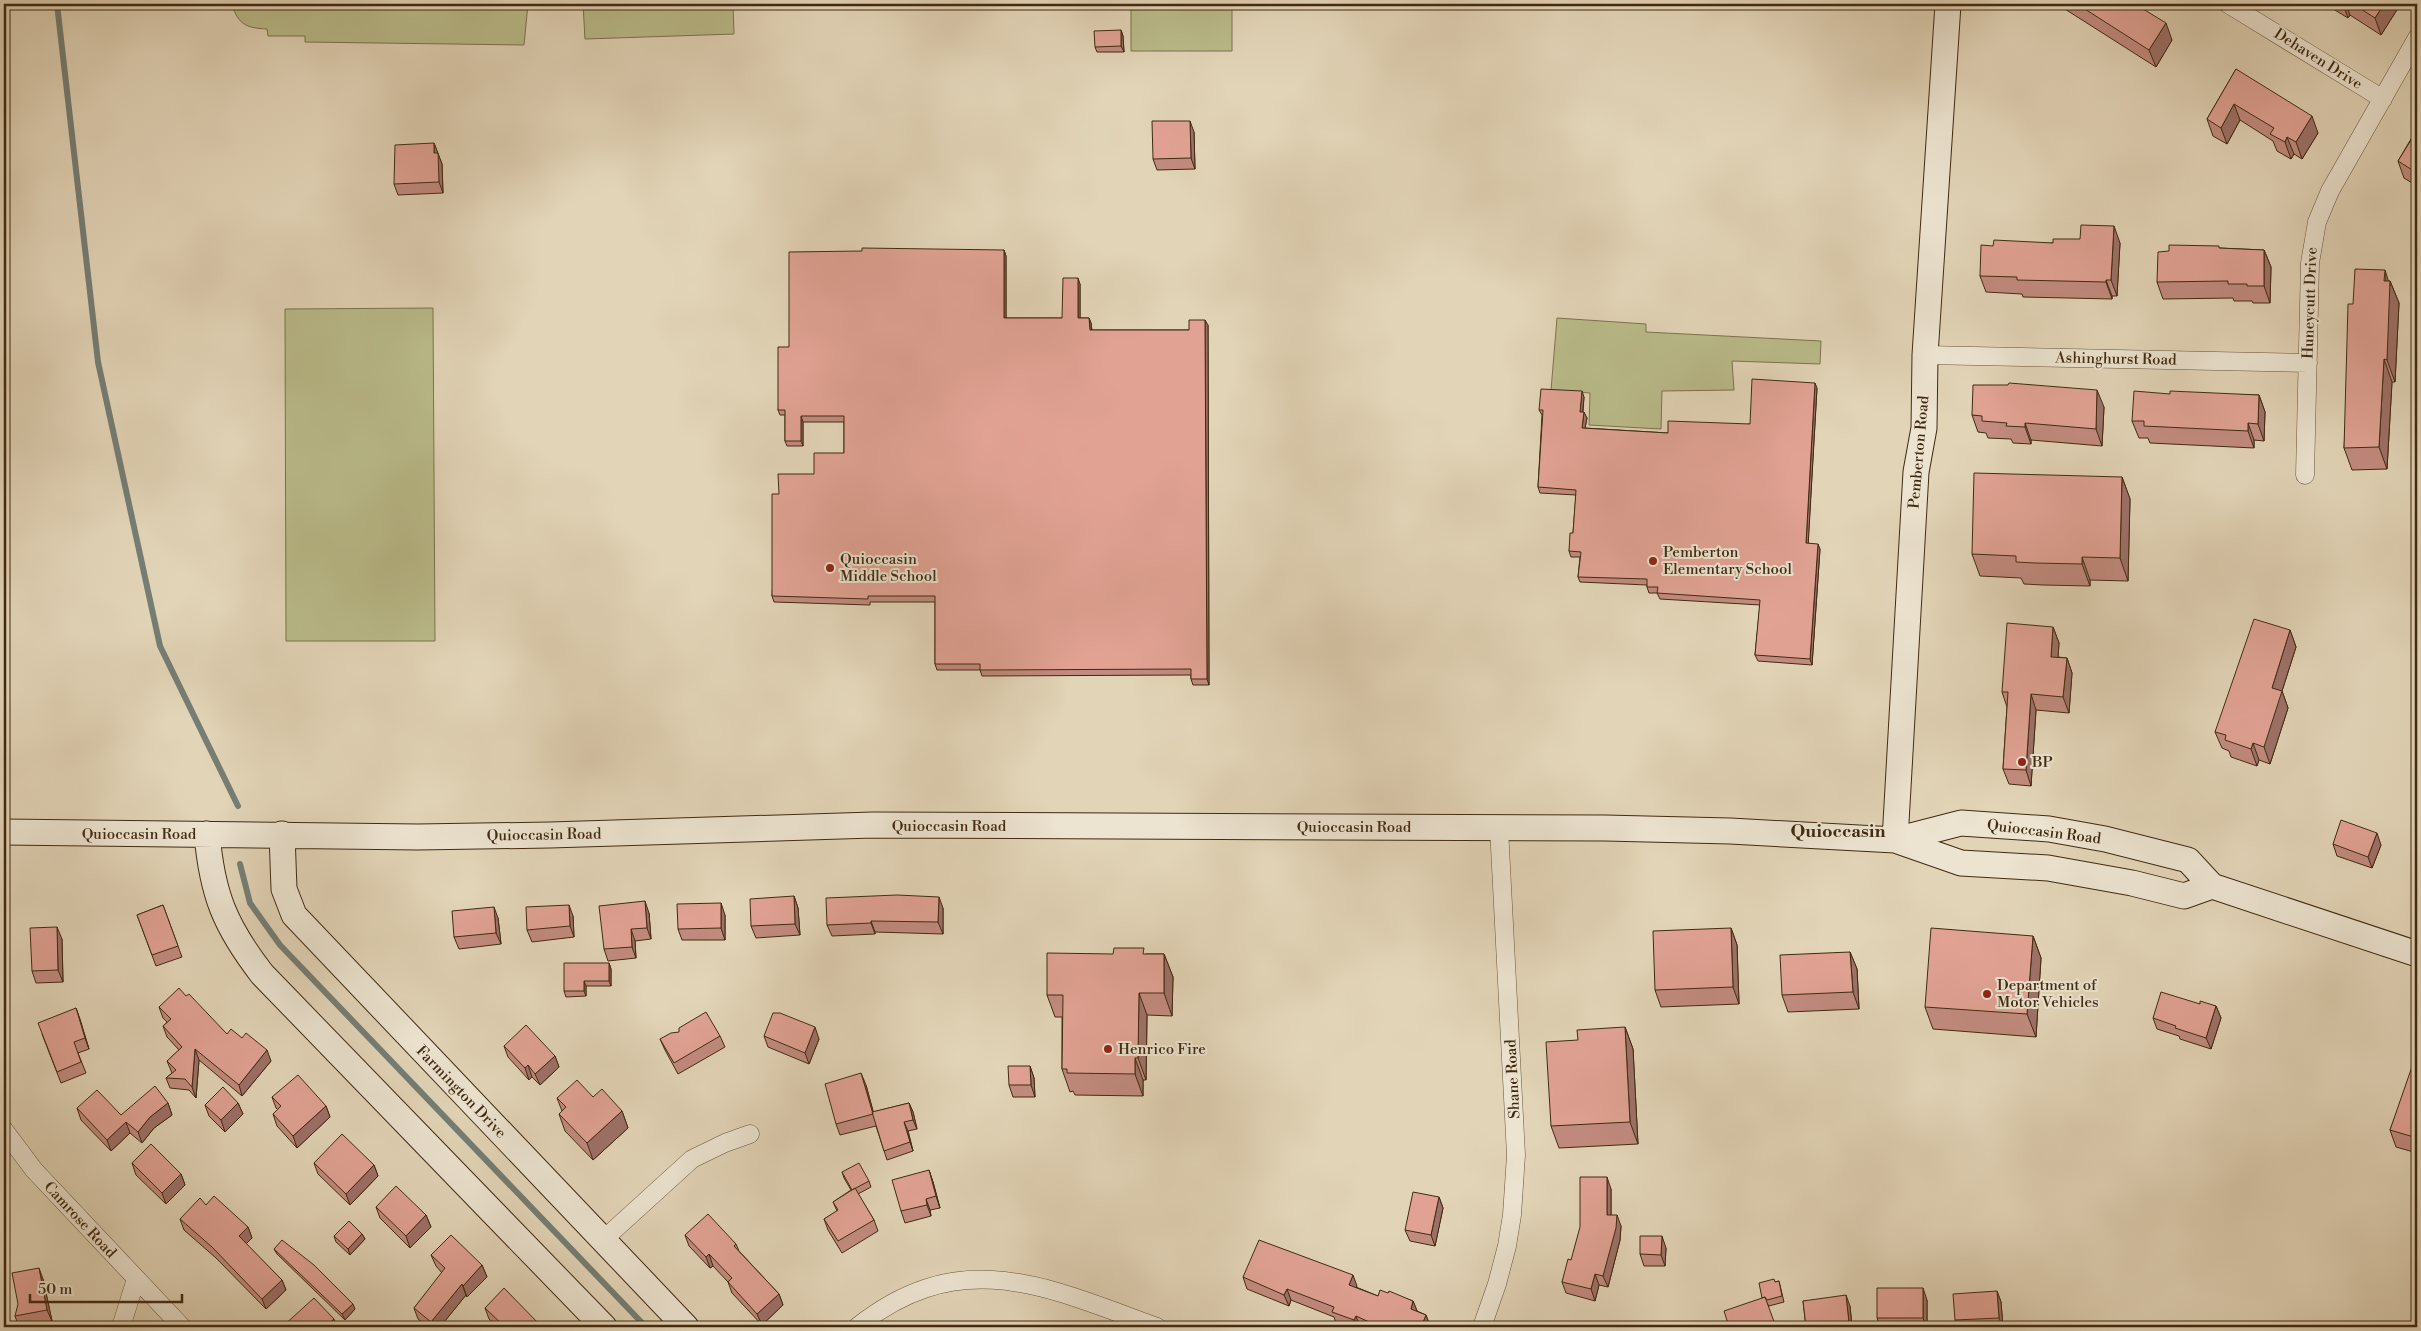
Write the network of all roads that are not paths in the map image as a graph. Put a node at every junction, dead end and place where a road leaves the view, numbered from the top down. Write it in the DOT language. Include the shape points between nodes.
graph roads {
  1 [pos="1948,4"];
  2 [pos="2228,4"];
  3 [pos="2417,38"];
  4 [pos="2383,99"];
  5 [pos="1925,355"];
  6 [pos="2308,363"];
  7 [pos="2305,475"];
  8 [pos="1499,828"];
  9 [pos="4,832"];
  10 [pos="207,834"];
  11 [pos="282,834"];
  12 [pos="1895,840"];
  13 [pos="2212,886"];
  14 [pos="2417,954"];
  15 [pos="4,1130"];
  16 [pos="750,1134"];
  17 [pos="603,1240"];
  18 [pos="136,1279"];
  19 [pos="121,1327"];
  20 [pos="182,1327"];
  21 [pos="604,1327"];
  22 [pos="686,1327"];
  23 [pos="857,1327"];
  24 [pos="1157,1327"];
  25 [pos="1482,1327"];
  1 -- 5 [label="main road, Pemberton Road"];
  2 -- 4 [label="street, Dehaven Drive"];
  3 -- 4 [label="street, Huneycutt Drive"];
  4 -- 6 [label="street, Huneycutt Drive" via="2330,190 2317,222 2310,263"];
  5 -- 6 [label="street, Ashinghurst Road"];
  5 -- 12 [label="main road, Pemberton Road" via="1924,428 1916,472"];
  6 -- 7 [label="street, Huneycutt Drive"];
  8 -- 11 [label="main road, Quioccasin Road" via="873,825 550,836"];
  8 -- 12 [label="main road, Quioccasin Road" via="1730,831"];
  8 -- 25 [label="street, Shane Road" via="1516,1155 1507,1246"];
  9 -- 10 [label="main road, Quioccasin Road"];
  10 -- 11 [label="main road, Quioccasin Road"];
  10 -- 21 [label="main road" via="210,868 217,895 240,946 262,974"];
  11 -- 17 [label="main road, Farmington Drive" via="284,889 294,915"];
  12 -- 13 [label="main road, Quioccasin Road" via="1961,863 2048,868 2132,882 2184,896"];
  12 -- 13 [label="main road, Quioccasin Road" via="1961,823 2049,829 2188,860"];
  13 -- 14 [label="main road, Quioccasin Road"];
  15 -- 18 [label="street, Camrose Road" via="34,1170"];
  16 -- 17 [label="street" via="692,1159"];
  17 -- 22 [label="main road, Farmington Drive"];
  18 -- 19 [label="street"];
  18 -- 20 [label="street, Camrose Road"];
  23 -- 24 [label="street" via="878,1310 906,1295 936,1284 990,1278 1026,1282"];
}
